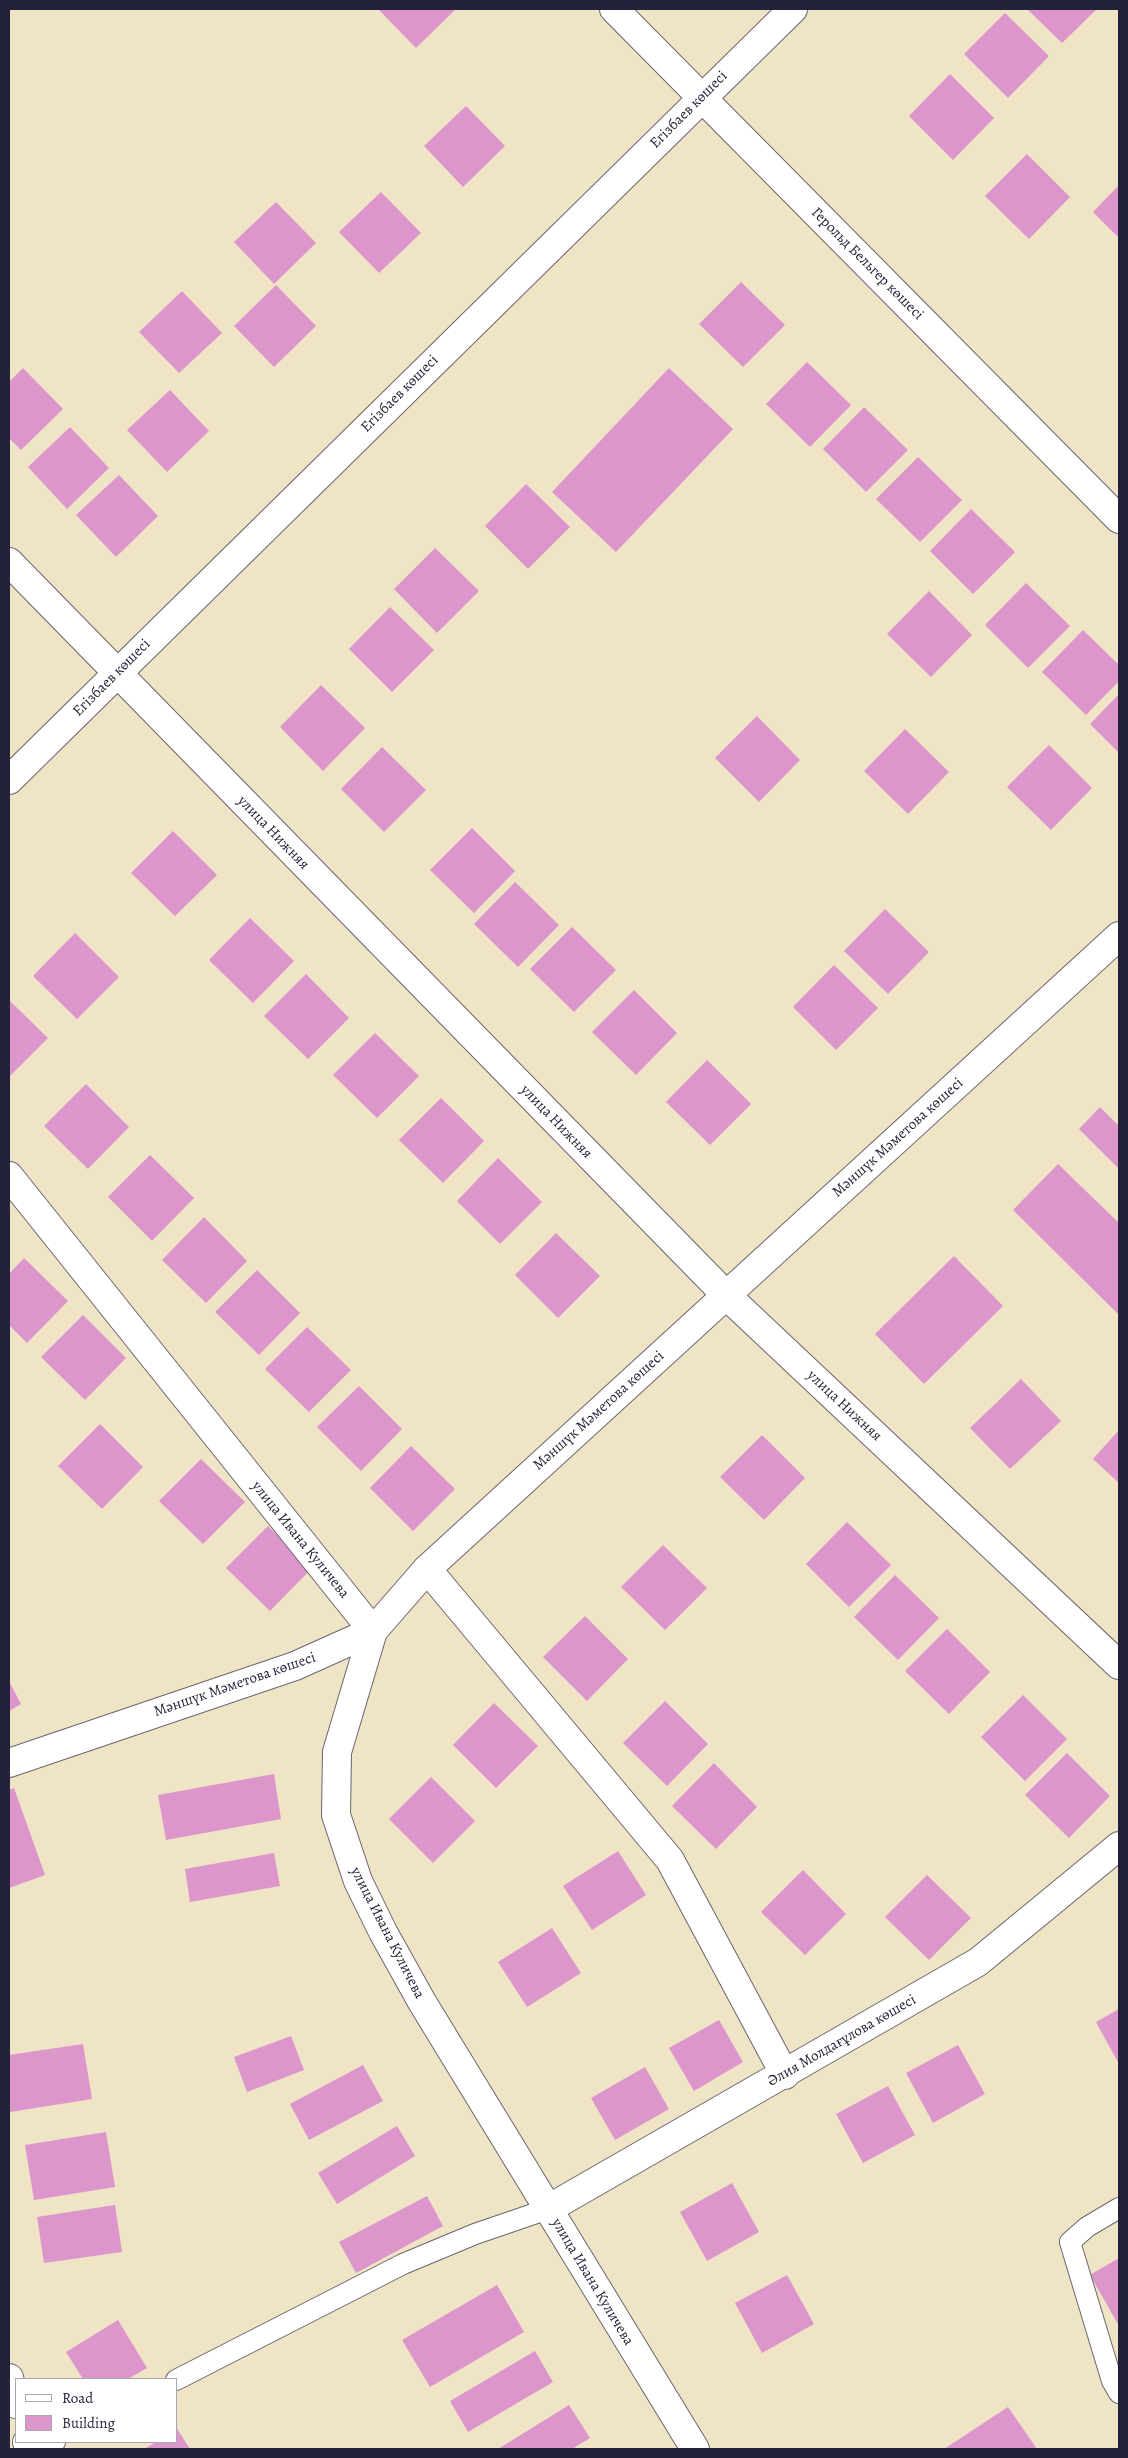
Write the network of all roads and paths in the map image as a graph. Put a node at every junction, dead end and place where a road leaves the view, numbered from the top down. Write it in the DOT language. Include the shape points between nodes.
graph roads {
  1 [pos="614,9"];
  2 [pos="792,9"];
  3 [pos="702,98"];
  4 [pos="1119,519"];
  5 [pos="9,562"];
  6 [pos="117,674"];
  7 [pos="9,780"];
  8 [pos="1119,936"];
  9 [pos="9,1176"];
  10 [pos="726,1295"];
  11 [pos="427,1569"];
  12 [pos="373,1631"];
  13 [pos="1119,1665"];
  14 [pos="9,1763"];
  15 [pos="1119,1846"];
  16 [pos="785,2075"];
  17 [pos="1119,2208"];
  18 [pos="548,2209"];
  19 [pos="9,2378"];
  20 [pos="178,2379"];
  21 [pos="1119,2393"];
  22 [pos="15,2400"];
  23 [pos="54,2443"];
  24 [pos="41,2449"];
  25 [pos="694,2449"];
  1 -- 3 [label="street, Герольд Бельгер көшесі"];
  2 -- 3 [label="street, Егізбаев көшесі"];
  3 -- 4 [label="street, Герольд Бельгер көшесі"];
  3 -- 6 [label="street, Егізбаев көшесі"];
  5 -- 6 [label="street, улица Нижняя"];
  6 -- 7 [label="street, Егізбаев көшесі"];
  6 -- 10 [label="street, улица Нижняя"];
  8 -- 10 [label="street, Мәншүк Мәметова көшесі"];
  9 -- 12 [label="street, улица Ивана Куличева"];
  10 -- 11 [label="street, Мәншүк Мәметова көшесі"];
  10 -- 13 [label="street, улица Нижняя"];
  11 -- 12 [label="street, Мәншүк Мәметова көшесі"];
  11 -- 16 [label="street" via="670,1860"];
  12 -- 14 [label="street, Мәншүк Мәметова көшесі" via="295,1666"];
  12 -- 18 [label="street, улица Ивана Куличева" via="337,1752 336,1815 358,1881 383,1932"];
  15 -- 16 [label="street, Әлия Молдағұлова көшесі" via="978,1962"];
  16 -- 18 [label="street, Әлия Молдағұлова көшесі"];
  17 -- 21 [label="lane" via="1087,2227 1070,2242 1112,2381"];
  18 -- 20 [label="lane" via="475,2234 403,2264"];
  18 -- 25 [label="street, улица Ивана Куличева"];
  19 -- 22 [label="street"];
  23 -- 24 [label="lane"];
}
